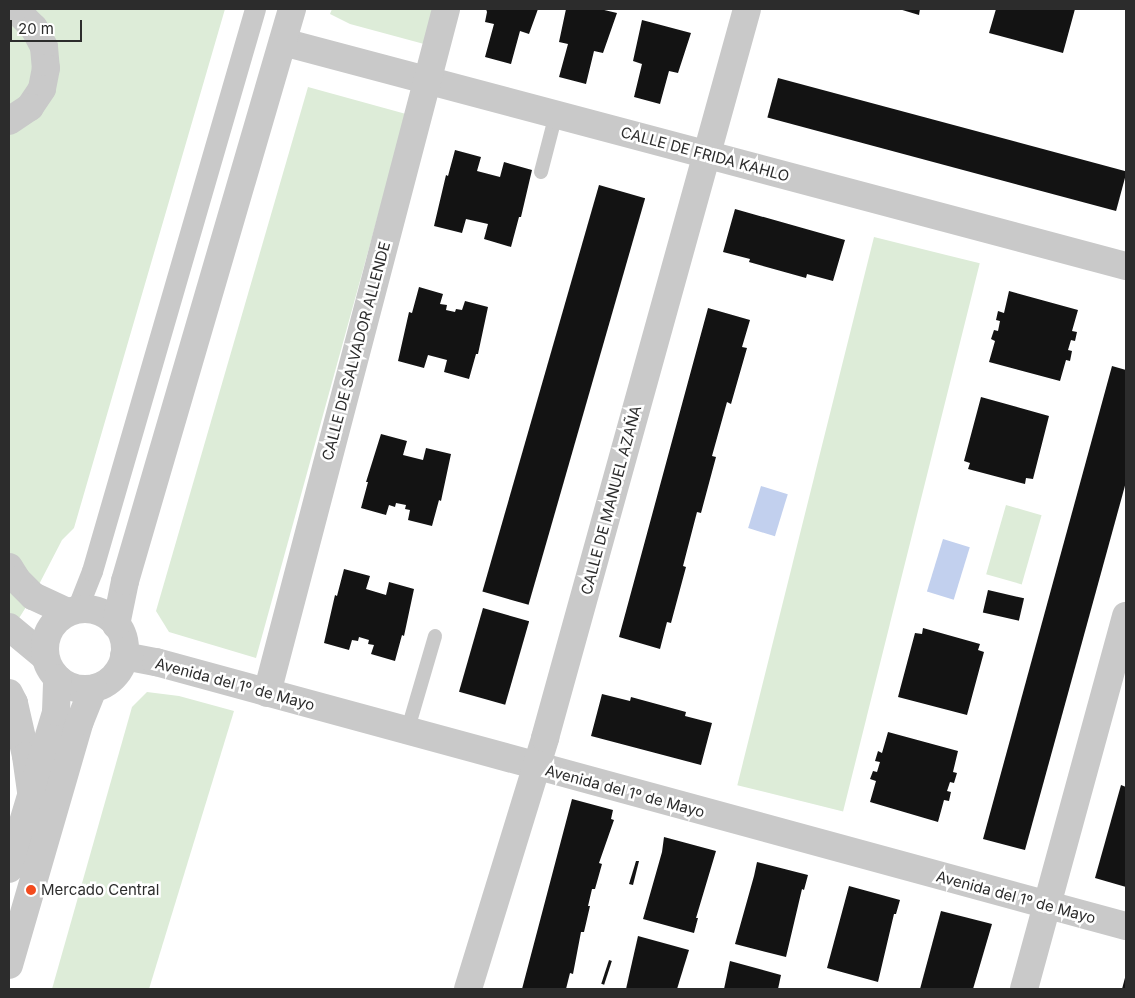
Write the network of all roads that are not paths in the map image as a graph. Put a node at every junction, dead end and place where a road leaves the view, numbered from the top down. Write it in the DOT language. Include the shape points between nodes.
graph roads {
  1 [pos="9,9"];
  2 [pos="255,9"];
  3 [pos="292,9"];
  4 [pos="446,9"];
  5 [pos="747,9"];
  6 [pos="284,42"];
  7 [pos="427,80"];
  8 [pos="556,114"];
  9 [pos="10,122"];
  10 [pos="706,154"];
  11 [pos="541,172"];
  12 [pos="1126,266"];
  13 [pos="9,567"];
  14 [pos="73,611"];
  15 [pos="1126,616"];
  16 [pos="116,625"];
  17 [pos="9,627"];
  18 [pos="435,636"];
  19 [pos="124,656"];
  20 [pos="51,668"];
  21 [pos="93,688"];
  22 [pos="9,693"];
  23 [pos="267,693"];
  24 [pos="407,732"];
  25 [pos="536,767"];
  26 [pos="32,792"];
  27 [pos="9,869"];
  28 [pos="1046,906"];
  29 [pos="1126,926"];
  30 [pos="9,965"];
  31 [pos="468,989"];
  32 [pos="1024,989"];
  1 -- 9 [label="street" via="34,28 44,47 46,68 42,89 30,107"];
  2 -- 14 [label="street" via="92,572"];
  3 -- 6 [label="street"];
  4 -- 7 [label="street, CALLE DE SALVADOR ALLENDE"];
  5 -- 10 [label="street, CALLE DE MANUEL AZAÑA"];
  6 -- 7 [label="street, CALLE DE FRIDA KAHLO"];
  6 -- 16 [label="street" via="125,582"];
  7 -- 8 [label="street, CALLE DE FRIDA KAHLO"];
  7 -- 23 [label="street, CALLE DE SALVADOR ALLENDE"];
  8 -- 10 [label="street, CALLE DE FRIDA KAHLO"];
  8 -- 11 [label="lane"];
  10 -- 12 [label="street, CALLE DE FRIDA KAHLO"];
  10 -- 25 [label="street, CALLE DE MANUEL AZAÑA"];
  13 -- 14 [label="street" via="33,596"];
  14 -- 16 [label="street" via="99,612"];
  14 -- 20 [label="street" via="57,620 49,631 45,644"];
  15 -- 28 [label="street"];
  16 -- 19 [label="street" via="123,640"];
  17 -- 20 [label="street"];
  18 -- 24 [label="lane"];
  19 -- 21 [label="street" via="114,676"];
  19 -- 23 [label="street, Avenida del 1º de Mayo"];
  20 -- 21 [label="street" via="68,685 80,689"];
  20 -- 26 [label="street" via="56,712"];
  21 -- 30 [label="street" via="80,721"];
  22 -- 26 [label="street" via="14,703"];
  23 -- 24 [label="street, Avenida del 1º de Mayo"];
  24 -- 25 [label="street, Avenida del 1º de Mayo"];
  25 -- 28 [label="street, Avenida del 1º de Mayo"];
  25 -- 31 [label="street, CALLE DE MANUEL AZAÑA"];
  26 -- 27 [label="street"];
  28 -- 29 [label="street, Avenida del 1º de Mayo"];
  28 -- 32 [label="street"];
}
